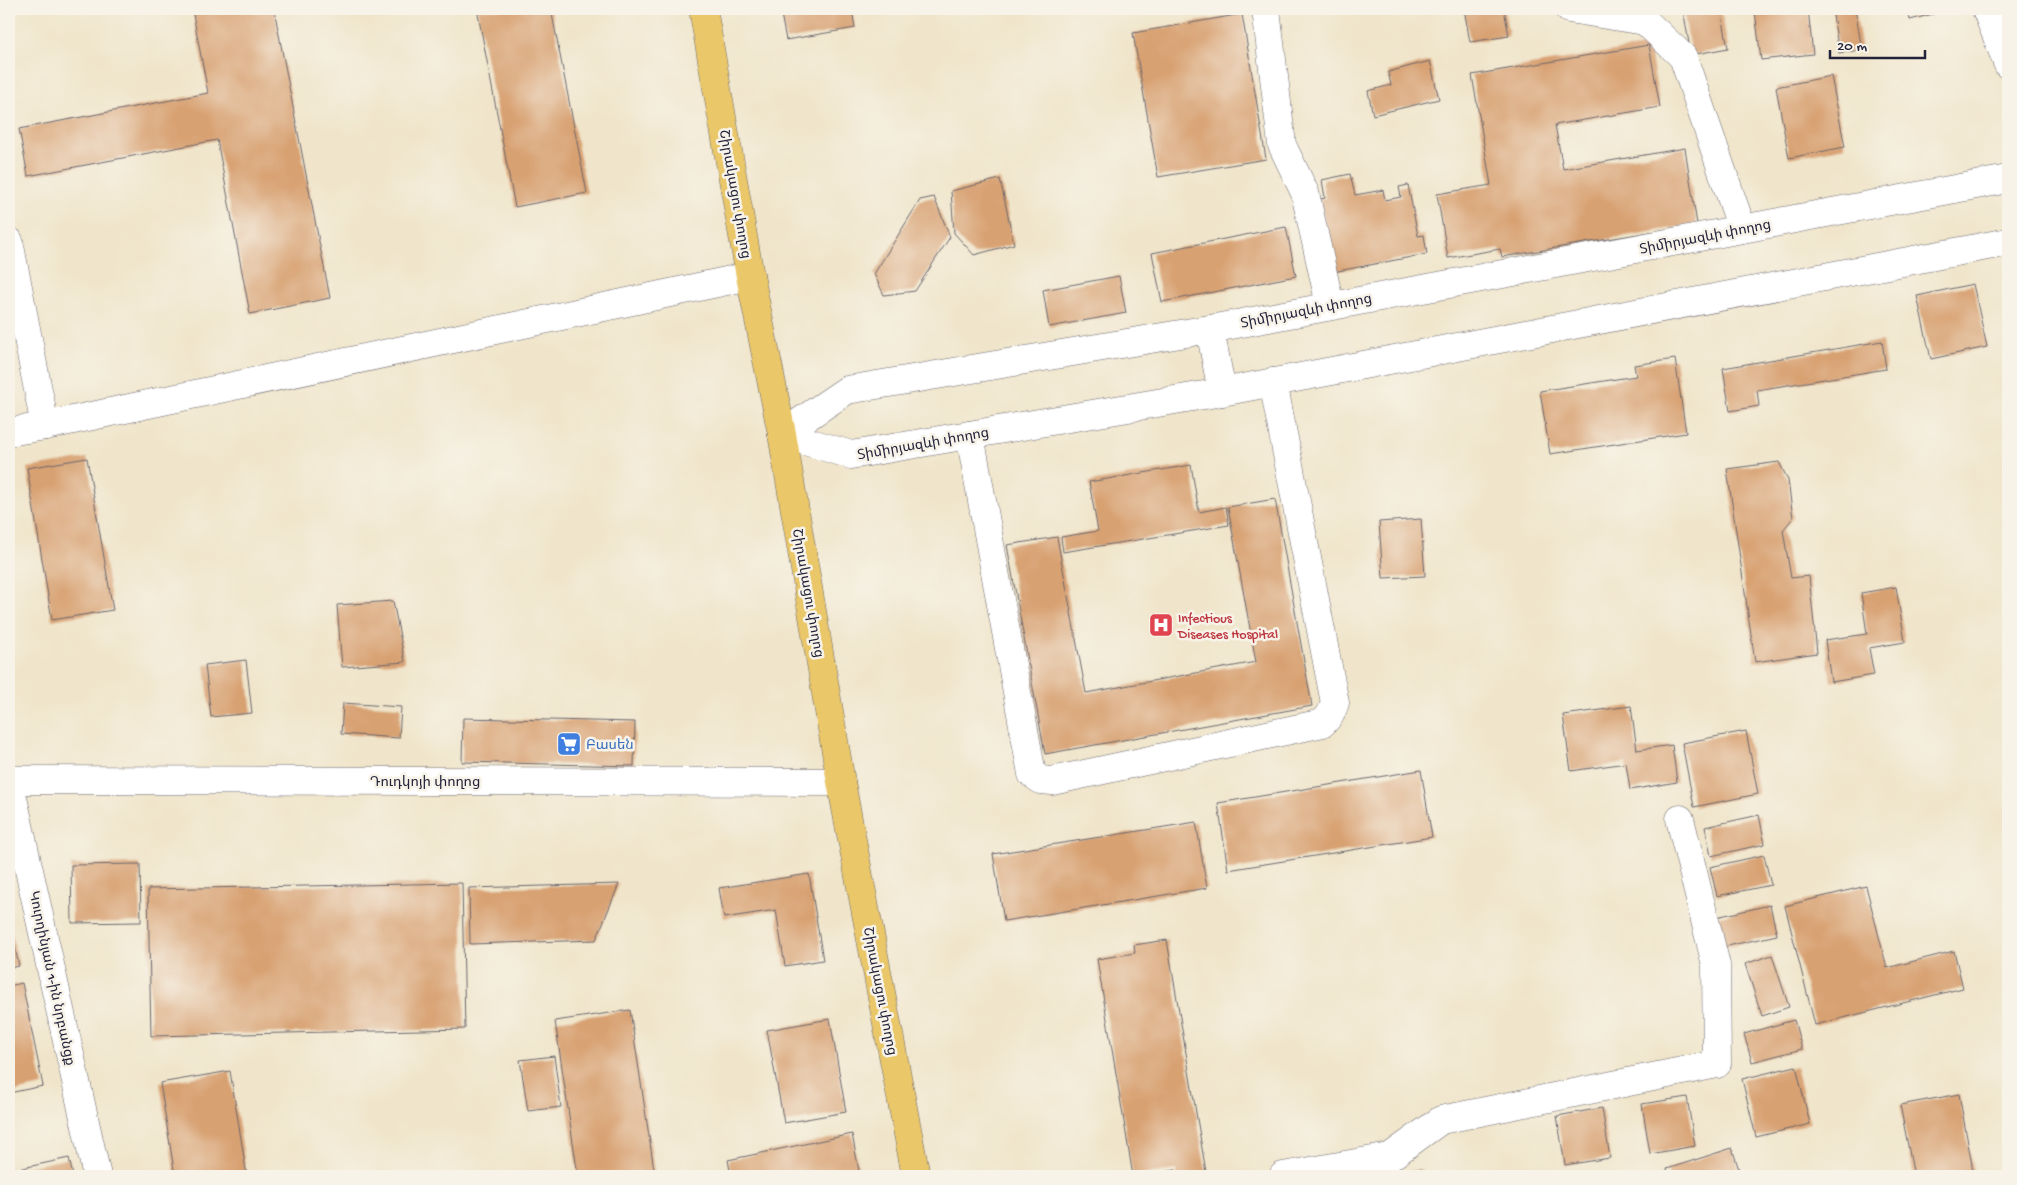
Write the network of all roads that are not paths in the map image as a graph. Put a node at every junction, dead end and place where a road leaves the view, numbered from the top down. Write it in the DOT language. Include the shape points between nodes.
graph roads {
  1 [pos="703,9"];
  2 [pos="1266,9"];
  3 [pos="1569,9"];
  4 [pos="1986,9"];
  5 [pos="2008,65"];
  6 [pos="2008,179"];
  7 [pos="1742,229"];
  8 [pos="9,241"];
  9 [pos="2008,242"];
  10 [pos="750,276"];
  11 [pos="1330,305"];
  12 [pos="1210,329"];
  13 [pos="1273,382"];
  14 [pos="1222,392"];
  15 [pos="45,426"];
  16 [pos="9,432"];
  17 [pos="782,434"];
  18 [pos="970,435"];
  19 [pos="9,780"];
  20 [pos="841,782"];
  21 [pos="1680,819"];
  22 [pos="97,1176"];
  23 [pos="916,1176"];
  24 [pos="1283,1176"];
  1 -- 10 [label="main road, Շիրակացու փողոց"];
  2 -- 11 [label="street" via="1282,145 1306,193"];
  3 -- 7 [label="street" via="1645,21 1683,57"];
  4 -- 5 [label="street"];
  6 -- 7 [label="street, Տիմիրյազևի փողոց"];
  7 -- 11 [label="street, Տիմիրյազևի փողոց"];
  8 -- 15 [label="street"];
  9 -- 13 [label="street, Տիմիրյազևի փողոց"];
  10 -- 15 [label="street"];
  10 -- 17 [label="main road, Շիրակացու փողոց"];
  11 -- 12 [label="street, Տիմիրյազևի փողոց"];
  12 -- 14 [label="street"];
  12 -- 17 [label="street, Տիմիրյազևի փողոց" via="847,390"];
  13 -- 14 [label="street, Տիմիրյազևի փողոց"];
  13 -- 18 [label="street" via="1335,703 1330,714 1322,722 1052,781 1041,780 1032,774"];
  14 -- 18 [label="street, Տիմիրյազևի փողոց"];
  15 -- 16 [label="street"];
  17 -- 18 [label="street, Տիմիրյազևի փողոց" via="851,455"];
  17 -- 20 [label="main road, Շիրակացու փողոց"];
  19 -- 20 [label="street, Դուդկոյի փողոց"];
  19 -- 22 [label="street, Կուրղինյան 1-ին նրբանցք"];
  20 -- 23 [label="main road, Շիրակացու փողոց"];
  21 -- 24 [label="street" via="1716,965 1717,1064 1441,1120 1390,1157"];
}
